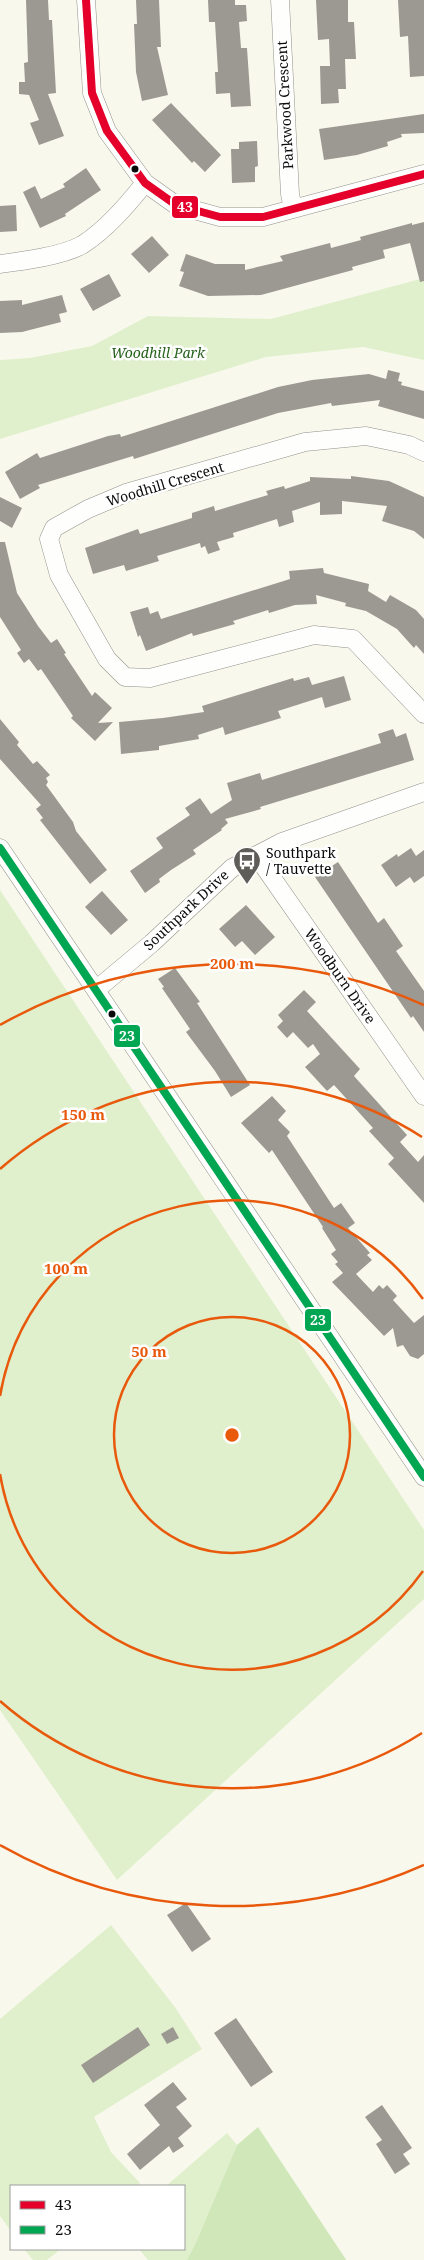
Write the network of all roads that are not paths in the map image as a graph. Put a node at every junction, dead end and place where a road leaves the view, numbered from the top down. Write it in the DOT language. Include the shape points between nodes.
graph roads {
  1 [pos="86,0"];
  2 [pos="280,0"];
  3 [pos="424,174"];
  4 [pos="145,183"];
  5 [pos="293,209"];
  6 [pos="0,264"];
  7 [pos="424,452"];
  8 [pos="424,714"];
  9 [pos="424,792"];
  10 [pos="0,848"];
  11 [pos="256,856"];
  12 [pos="97,989"];
  13 [pos="424,1096"];
  14 [pos="424,1477"];
  1 -- 4 [label="street" via="92,94 107,131"];
  2 -- 5 [label="street, Parkwood Crescent"];
  3 -- 5 [label="street"];
  4 -- 5 [label="street" via="176,205 220,217 263,217"];
  4 -- 6 [label="street" via="118,215 81,245 34,260"];
  7 -- 8 [label="street, Woodhill Crescent" via="409,445 366,436 305,442 126,493 54,528 49,539 59,575 107,659 125,677 150,678 314,636 353,639"];
  9 -- 11 [label="street, Southpark Drive" via="282,842"];
  10 -- 12 [label="street"];
  11 -- 12 [label="street, Southpark Drive" via="232,868"];
  11 -- 13 [label="street, Woodburn Drive"];
  12 -- 14 [label="street"];
}
